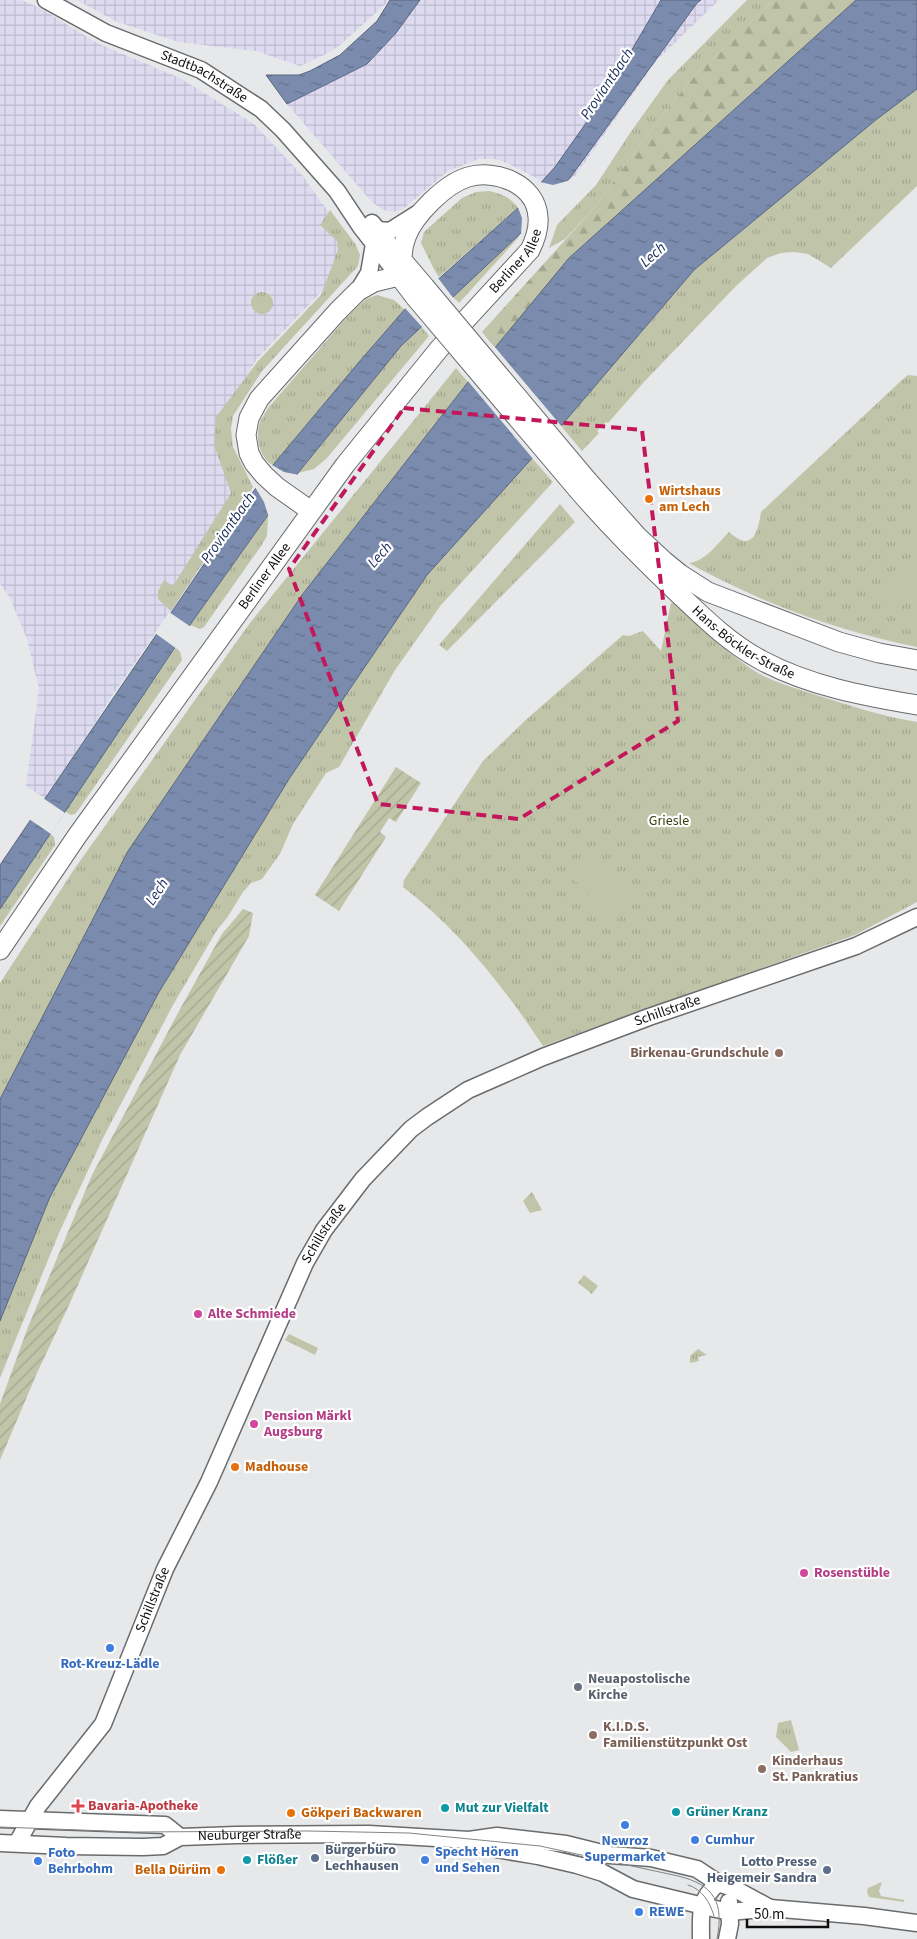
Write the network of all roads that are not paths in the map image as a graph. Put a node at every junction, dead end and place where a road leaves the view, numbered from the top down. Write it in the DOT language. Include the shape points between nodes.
graph roads {
  1 [pos="46,0"];
  2 [pos="424,209"];
  3 [pos="376,237"];
  4 [pos="400,268"];
  5 [pos="358,291"];
  6 [pos="311,511"];
  7 [pos="609,515"];
  8 [pos="917,660"];
  9 [pos="917,705"];
  10 [pos="917,917"];
  11 [pos="0,950"];
  12 [pos="0,1819"];
  13 [pos="29,1820"];
  14 [pos="180,1837"];
  15 [pos="469,1840"];
  16 [pos="0,1843"];
  17 [pos="17,1843"];
  18 [pos="718,1883"];
  19 [pos="701,1906"];
  20 [pos="770,1908"];
  21 [pos="730,1912"];
  22 [pos="917,1923"];
  23 [pos="701,1939"];
  24 [pos="726,1939"];
  1 -- 3 [label="street, Stadtbachstraße" via="106,33 201,70 261,109 337,191 370,221"];
  2 -- 3 [label="street"];
  2 -- 4 [label="main road" via="405,238"];
  2 -- 6 [label="main road, Berliner Allee" via="459,181 480,175 503,178 520,186 534,200 538,216 536,232 530,250 439,349"];
  3 -- 4 [label="street, Stadtbachstraße"];
  3 -- 5 [label="street" via="369,273"];
  4 -- 5 [label="main road"];
  4 -- 7 [label="main road, bridge"];
  5 -- 6 [label="main road" via="259,400 249,418 246,435 249,453 264,475"];
  6 -- 11 [label="main road, Berliner Allee" via="77,836"];
  7 -- 8 [label="main road, Hans-Böckler-Straße" via="664,562 708,592 839,642"];
  7 -- 9 [label="main road, Hans-Böckler-Straße" via="651,568 725,636 760,660 827,686"];
  10 -- 13 [label="street, Schillstraße" via="856,946 649,1017 482,1083 411,1129 344,1202 305,1263 209,1482 166,1569 103,1724"];
  12 -- 13 [label="street, Neuburger Straße"];
  13 -- 14 [label="street, Neuburger Straße" via="165,1824"];
  13 -- 17 [label="street, Schillstraße"];
  14 -- 15 [label="street, Neuburger Straße" via="360,1834"];
  14 -- 17 [label="street, Neuburger Straße" via="163,1846 143,1847"];
  15 -- 18 [label="street, Neuburger Straße" via="498,1836 566,1844 610,1855 651,1858 698,1869"];
  15 -- 19 [label="street, Neuburger Straße" via="577,1865 603,1873 633,1889"];
  16 -- 17 [label="street, Neuburger Straße"];
  18 -- 19 [label="street" via="707,1893"];
  18 -- 20 [label="street, Neuburger Straße"];
  18 -- 21 [label="street, Neuburger Straße" via="729,1902"];
  19 -- 21 [label="street, Neuburger Straße"];
  19 -- 23 [label="street"];
  20 -- 21 [label="street, Neuburger Straße"];
  20 -- 22 [label="street, Neuburger Straße"];
  21 -- 24 [label="street"];
}
